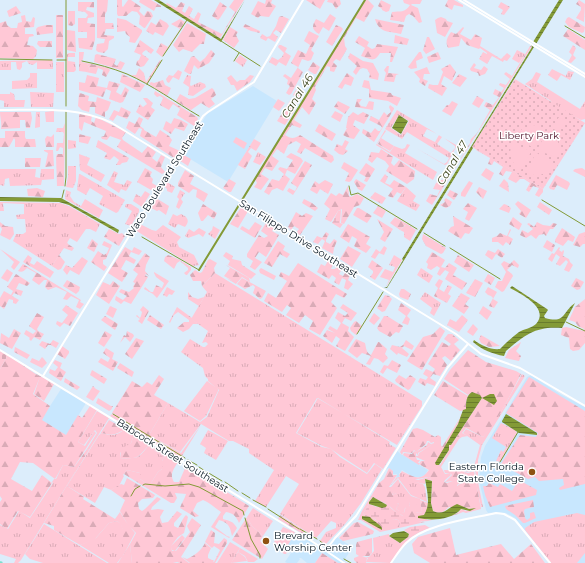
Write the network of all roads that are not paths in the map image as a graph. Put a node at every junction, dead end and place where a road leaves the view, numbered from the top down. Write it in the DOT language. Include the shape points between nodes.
graph roads {
  1 [pos="303,0"];
  2 [pos="459,0"];
  3 [pos="464,0"];
  4 [pos="585,74"];
  5 [pos="585,77"];
  6 [pos="0,110"];
  7 [pos="175,162"];
  8 [pos="468,344"];
  9 [pos="0,350"];
  10 [pos="43,376"];
  11 [pos="585,406"];
  12 [pos="329,545"];
  13 [pos="326,550"];
  14 [pos="330,553"];
  15 [pos="344,563"];
  16 [pos="391,563"];
  17 [pos="550,563"];
  1 -- 7 [label="street, Waco Boulevard Southeast" via="254,82 203,116"];
  2 -- 5 [label="street"];
  3 -- 4 [label="street"];
  6 -- 7 [label="street, San Filippo Drive Southeast" via="63,110 87,114 118,126"];
  7 -- 8 [label="street, San Filippo Drive Southeast" via="442,325"];
  7 -- 10 [label="street, Waco Boulevard Southeast"];
  8 -- 11 [label="street, San Filippo Drive Southeast" via="481,354 520,368"];
  8 -- 12 [label="street" via="448,367 356,516"];
  9 -- 10 [label="street, Babcock Street Southeast"];
  10 -- 13 [label="street, Babcock Street Southeast"];
  12 -- 13 [label="street"];
  12 -- 14 [label="street"];
  13 -- 14 [label="street, Babcock Street Southeast"];
  14 -- 15 [label="street, Babcock Street Southeast"];
  16 -- 17 [label="street" via="406,543 420,532 496,513 515,520"];
}
